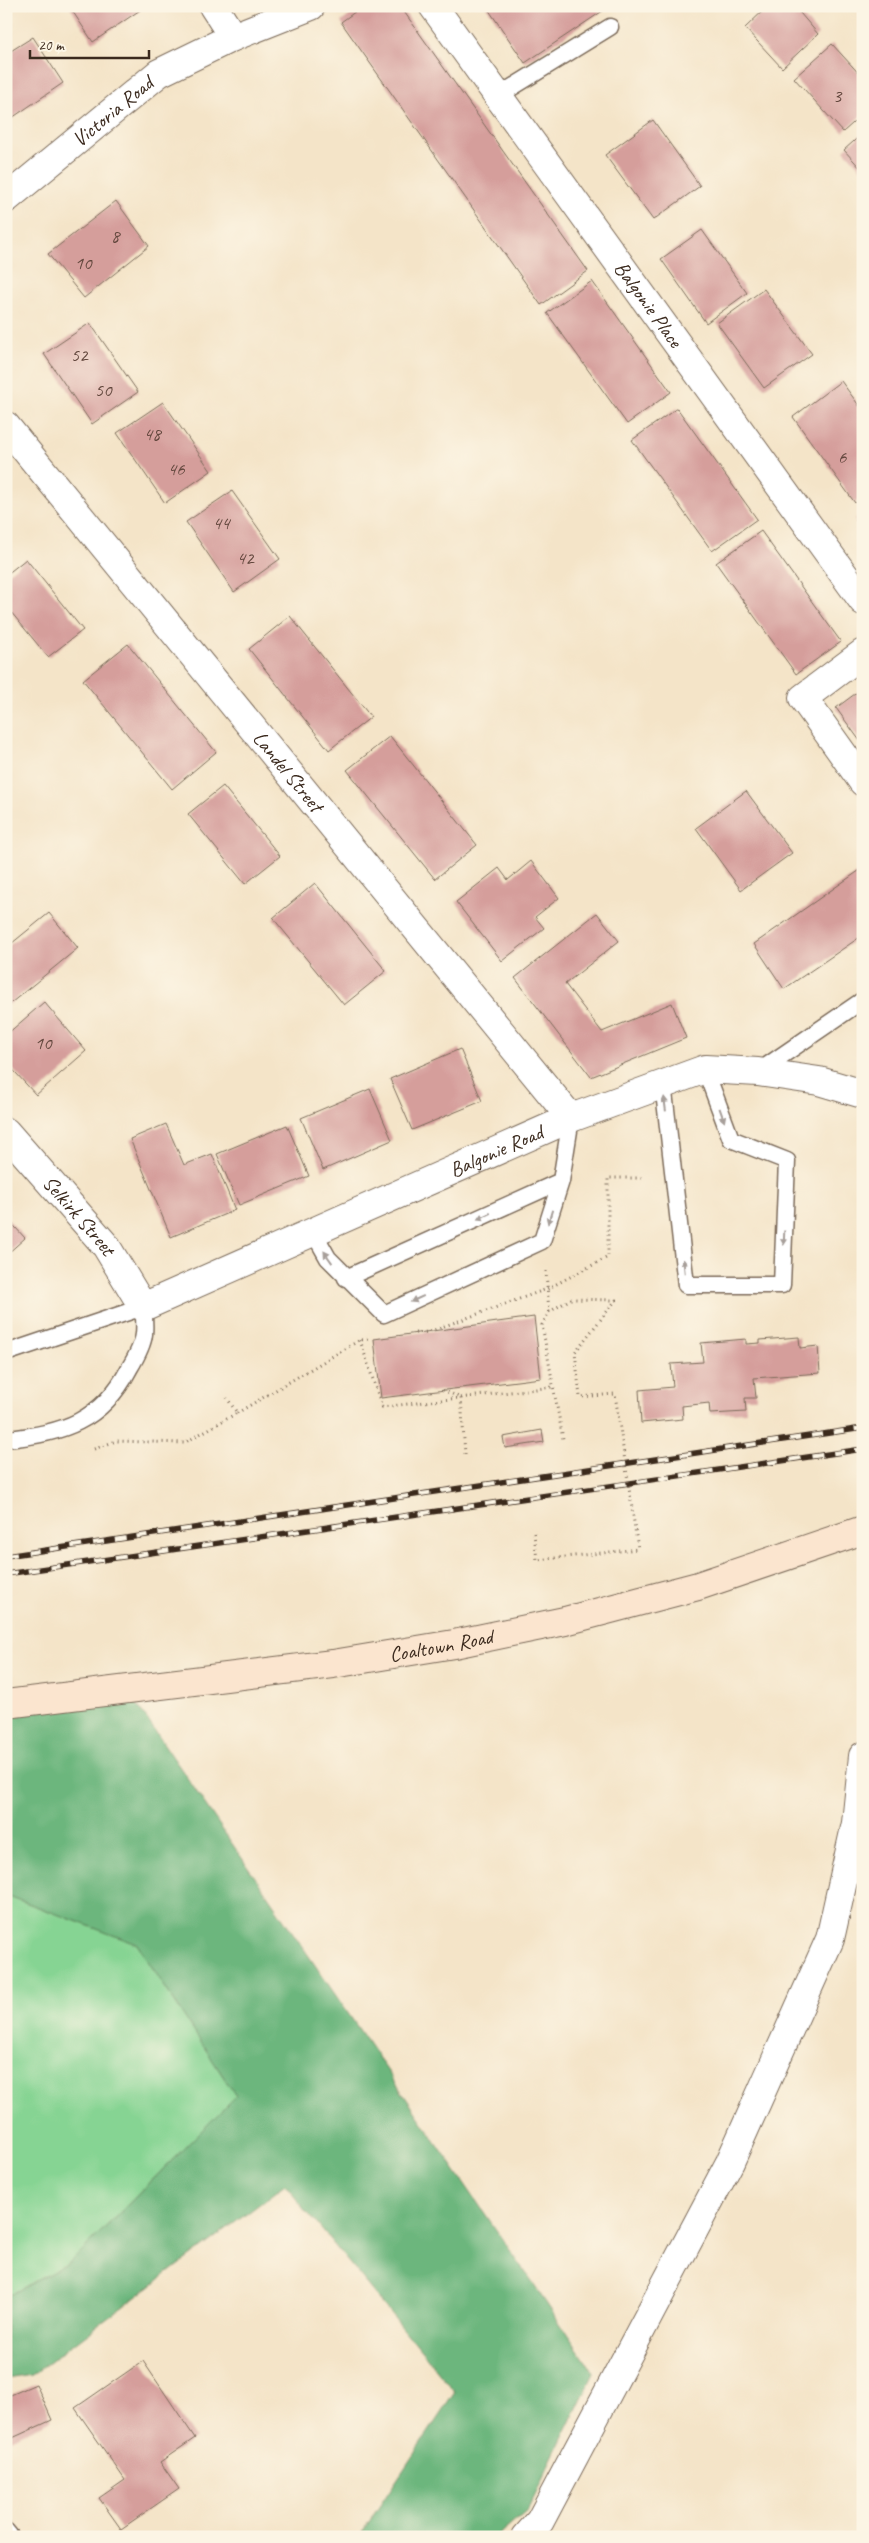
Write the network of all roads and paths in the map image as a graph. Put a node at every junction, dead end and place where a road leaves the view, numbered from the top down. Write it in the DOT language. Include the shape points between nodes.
graph roads {
  1 [pos="213,6"];
  2 [pos="311,6"];
  3 [pos="433,6"];
  4 [pos="610,27"];
  5 [pos="233,37"];
  6 [pos="498,96"];
  7 [pos="6,199"];
  8 [pos="6,426"];
  9 [pos="863,601"];
  10 [pos="863,653"];
  11 [pos="863,782"];
  12 [pos="863,1000"];
  13 [pos="705,1069"];
  14 [pos="758,1072"];
  15 [pos="662,1083"];
  16 [pos="863,1094"];
  17 [pos="571,1118"];
  18 [pos="6,1132"];
  19 [pos="675,1178"];
  20 [pos="560,1181"];
  21 [pos="314,1233"];
  22 [pos="542,1241"];
  23 [pos="346,1278"];
  24 [pos="547,1288"];
  25 [pos="144,1307"];
  26 [pos="549,1312"];
  27 [pos="410,1334"];
  28 [pos="374,1339"];
  29 [pos="360,1340"];
  30 [pos="6,1353"];
  31 [pos="553,1387"];
  32 [pos="443,1390"];
  33 [pos="227,1398"];
  34 [pos="461,1398"];
  35 [pos="237,1413"];
  36 [pos="6,1439"];
  37 [pos="563,1439"];
  38 [pos="88,1451"];
  39 [pos="465,1454"];
  40 [pos="863,1530"];
  41 [pos="534,1533"];
  42 [pos="6,1704"];
  43 [pos="863,1756"];
  44 [pos="6,2531"];
  45 [pos="11,2537"];
  46 [pos="526,2537"];
  1 -- 5 [label="street"];
  2 -- 5 [label="street, Victoria Road"];
  3 -- 6 [label="street, Balgonie Place"];
  4 -- 6 [label="lane"];
  5 -- 7 [label="street, Victoria Road" via="159,73"];
  6 -- 9 [label="street, Balgonie Place"];
  8 -- 17 [label="street, Landel Street"];
  10 -- 11 [label="street" via="803,698"];
  12 -- 14 [label="lane"];
  13 -- 14 [label="street, Balgonie Road"];
  13 -- 15 [label="street, Balgonie Road"];
  13 -- 19 [label="lane, one-way" via="731,1139 786,1161 782,1285 686,1285"];
  14 -- 16 [label="street, Balgonie Road" via="819,1080"];
  15 -- 17 [label="street, Balgonie Road"];
  19 -- 15 [label="lane, one-way"];
  17 -- 20 [label="lane"];
  17 -- 21 [label="street, Balgonie Road"];
  18 -- 25 [label="street, Selkirk Street" via="106,1246"];
  19 -- 24 [label="path" via="608,1178 608,1258"];
  20 -- 22 [label="lane, one-way"];
  20 -- 23 [label="lane, one-way"];
  23 -- 21 [label="lane, one-way" via="328,1258"];
  21 -- 25 [label="street, Balgonie Road"];
  22 -- 23 [label="lane, one-way" via="384,1314"];
  22 -- 24 [label="path"];
  24 -- 26 [label="path"];
  24 -- 27 [label="path" via="428,1332"];
  25 -- 30 [label="lane"];
  25 -- 36 [label="lane" via="144,1335 135,1358 112,1396 100,1408 74,1425 54,1432"];
  26 -- 31 [label="path" via="542,1325"];
  26 -- 41 [label="path, bridge" via="571,1299 616,1300 575,1352 580,1397 615,1394 638,1549 537,1560"];
  28 -- 29 [label="path"];
  29 -- 34 [label="path" via="382,1407"];
  29 -- 35 [label="path"];
  31 -- 34 [label="path"];
  31 -- 37 [label="path"];
  32 -- 34 [label="path"];
  33 -- 35 [label="path"];
  34 -- 39 [label="path"];
  35 -- 38 [label="path" via="184,1443 116,1441"];
  40 -- 42 [label="main road, Coaltown Road" via="698,1586 565,1621 454,1644 333,1664"];
  43 -- 46 [label="street" via="856,1823 830,1939 730,2162 540,2521"];
  44 -- 45 [label="lane"];
}
